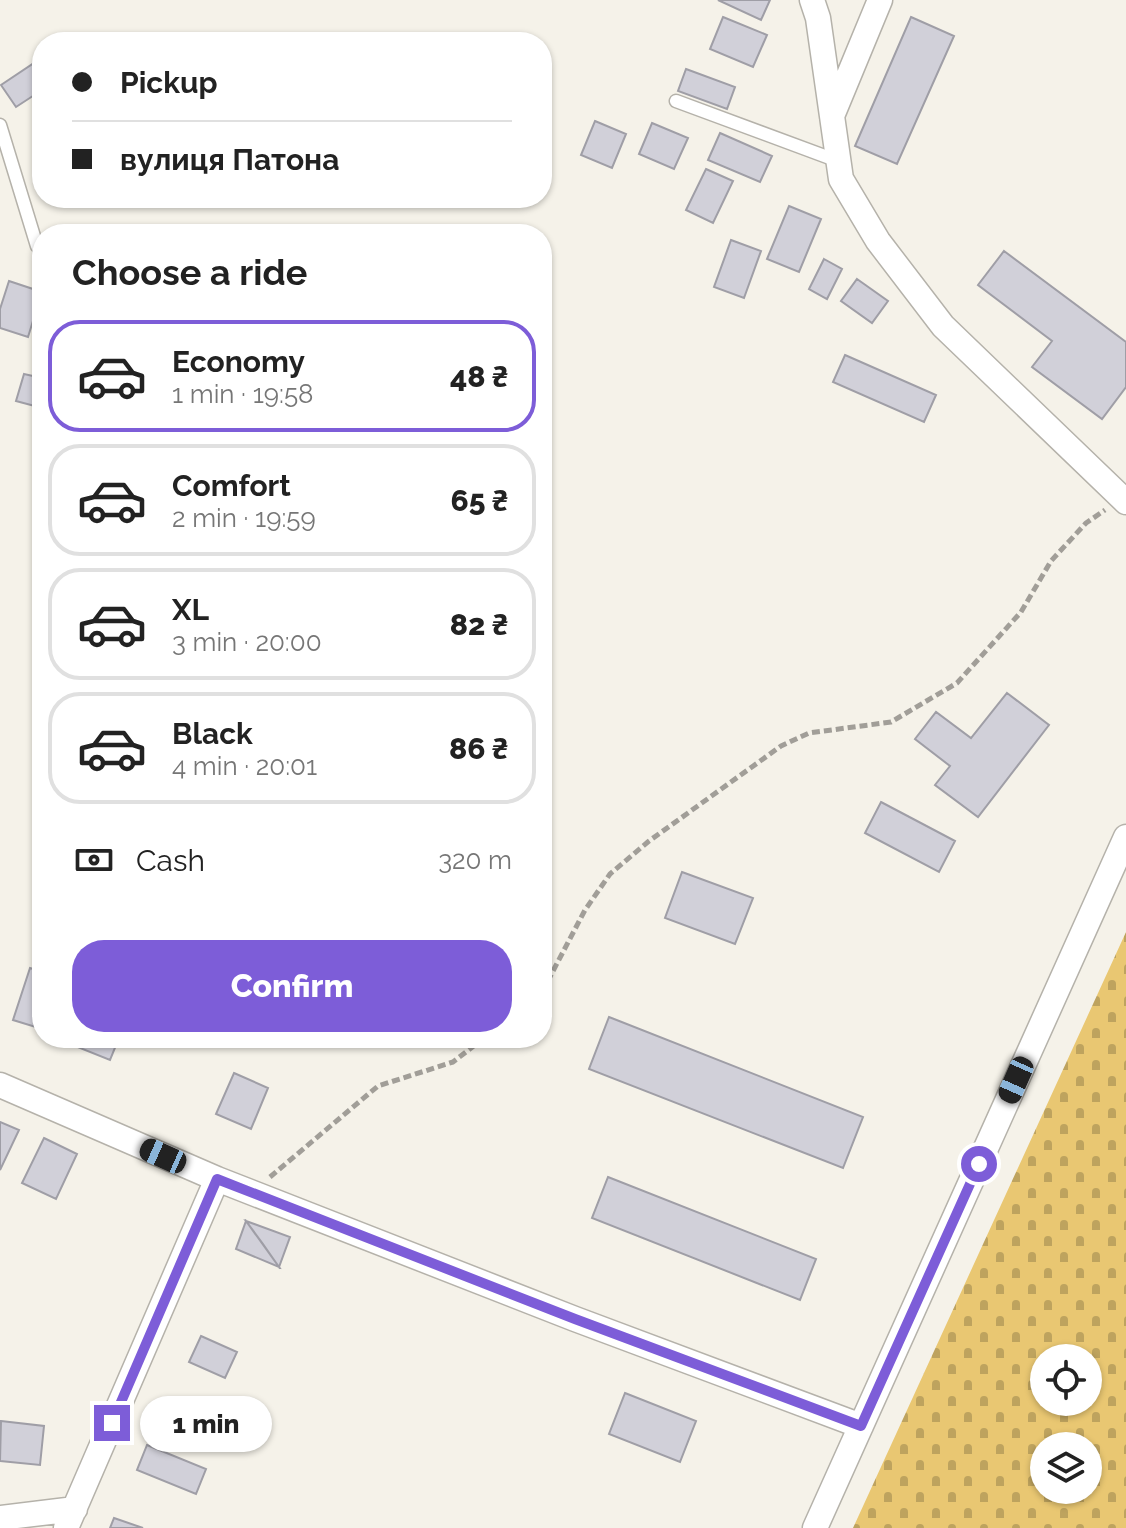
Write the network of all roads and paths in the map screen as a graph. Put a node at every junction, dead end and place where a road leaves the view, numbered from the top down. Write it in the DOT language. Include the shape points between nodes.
graph roads {
  1 [pos="812,0"];
  2 [pos="880,0"];
  3 [pos="676,101"];
  4 [pos="831,118"];
  5 [pos="0,125"];
  6 [pos="838,161"];
  7 [pos="32,230"];
  8 [pos="1124,500"];
  9 [pos="1126,837"];
  10 [pos="552,973"];
  11 [pos="471,1048"];
  12 [pos="0,1085"];
  13 [pos="217,1179"];
  14 [pos="252,1193"];
  15 [pos="861,1426"];
  16 [pos="0,1518"];
  17 [pos="71,1518"];
  18 [pos="815,1528"];
  1 -- 4 [label="street"];
  2 -- 4 [label="street"];
  3 -- 6 [label="lane"];
  4 -- 6 [label="street"];
  5 -- 7 [label="lane"];
  6 -- 8 [label="street" via="841,179 878,241 943,326"];
  8 -- 10 [label="path" via="1086,523 1051,561 1021,612 957,683 891,722 809,733 781,746 649,841 610,874"];
  9 -- 15 [label="street"];
  11 -- 14 [label="path" via="453,1062 378,1086"];
  12 -- 13 [label="street"];
  13 -- 14 [label="street"];
  13 -- 17 [label="street"];
  14 -- 15 [label="street"];
  15 -- 18 [label="street"];
  16 -- 17 [label="street"];
}
